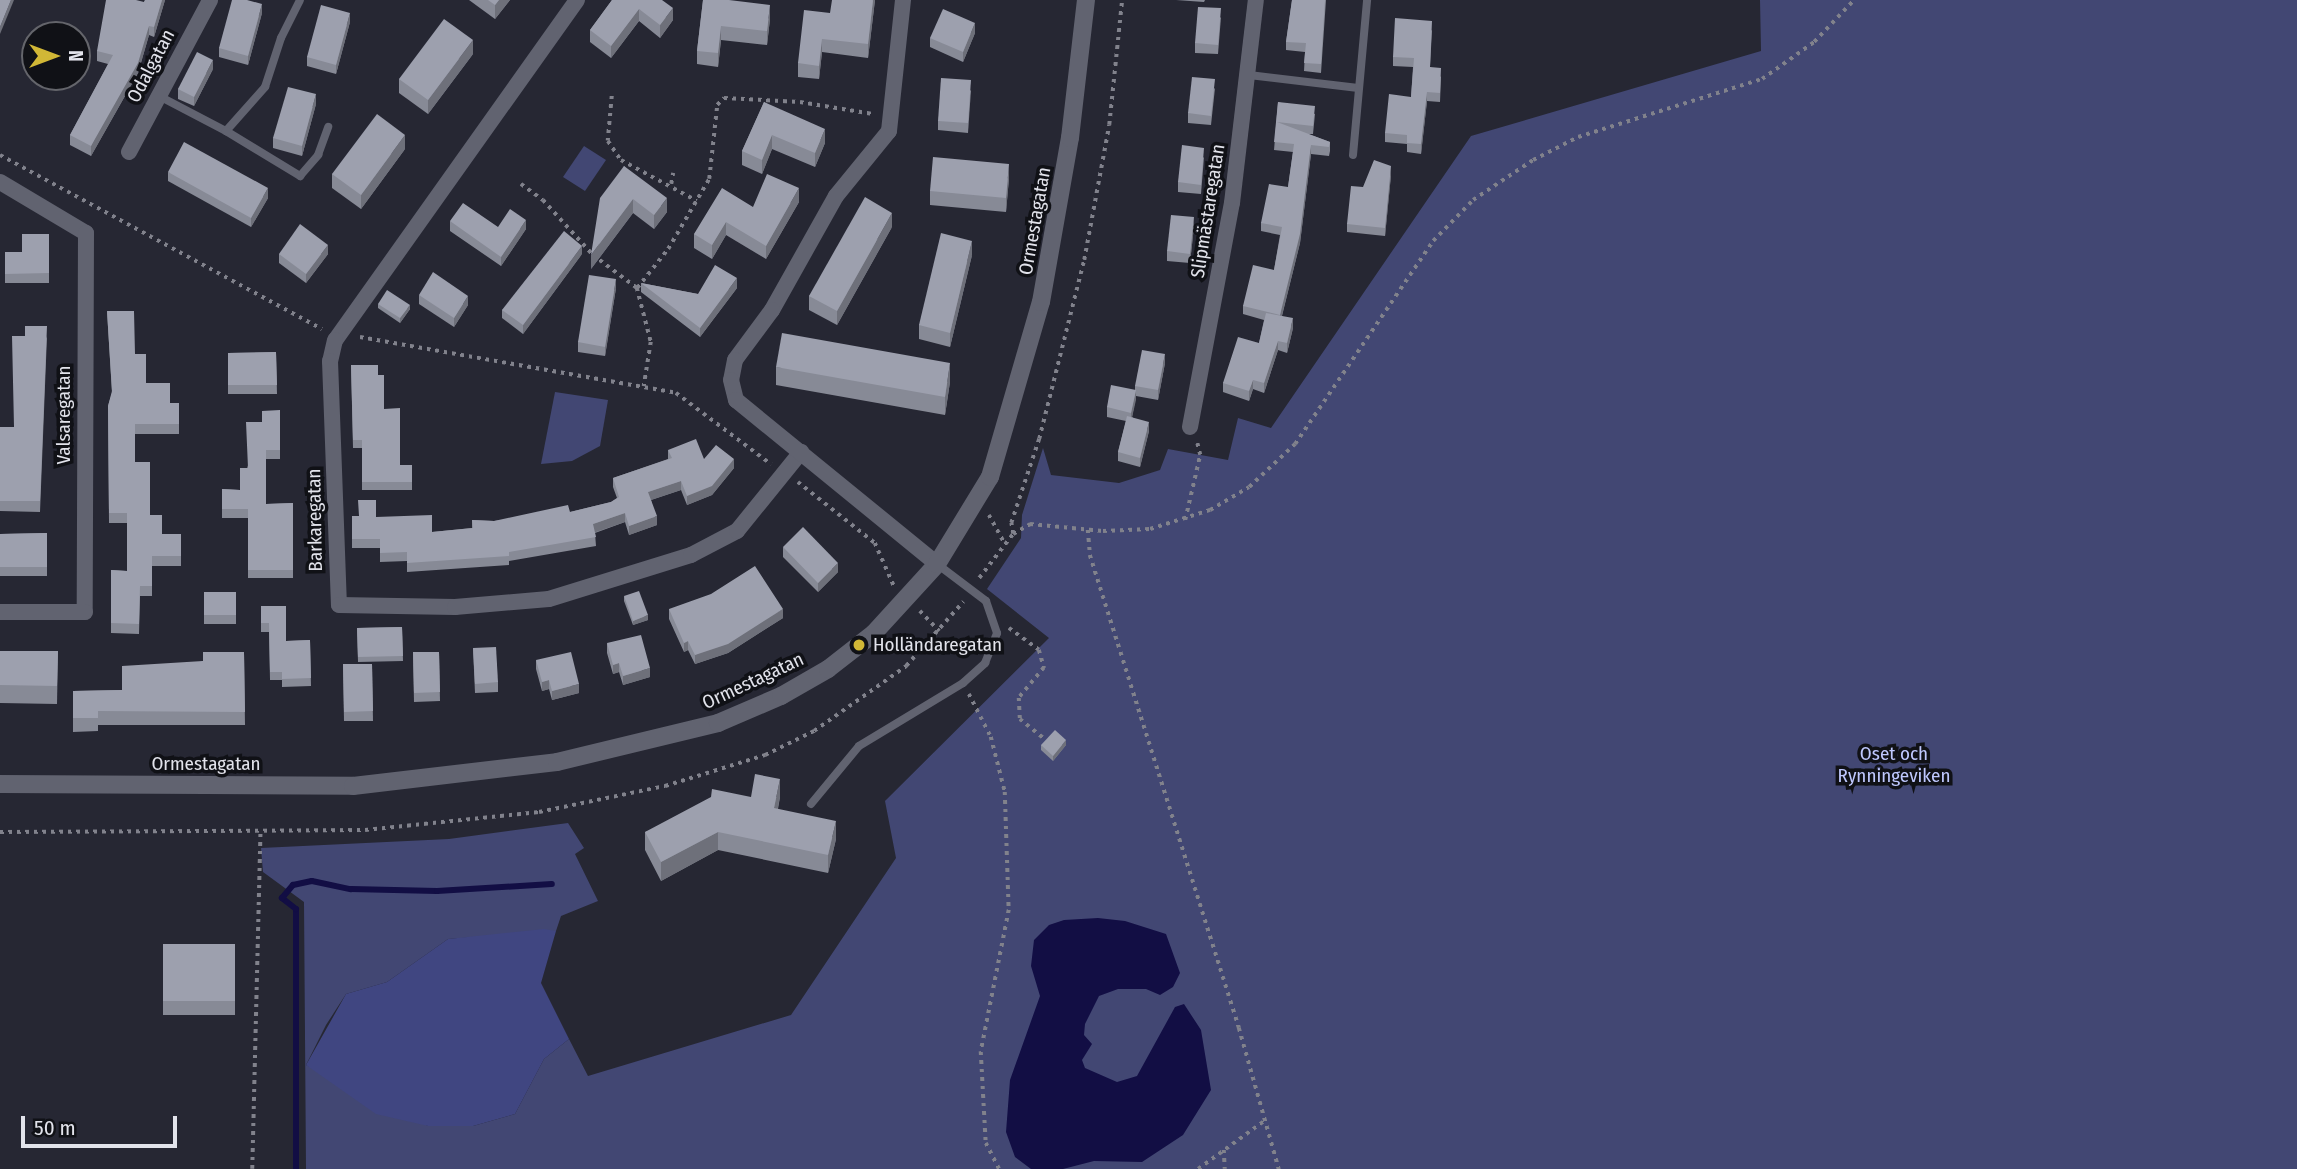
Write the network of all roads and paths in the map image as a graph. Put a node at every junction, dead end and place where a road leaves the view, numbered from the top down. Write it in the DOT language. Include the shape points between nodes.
graph roads {
  1 [pos="210,0"];
  2 [pos="300,0"];
  3 [pos="577,0"];
  4 [pos="904,0"];
  5 [pos="1086,0"];
  6 [pos="1122,0"];
  7 [pos="1256,0"];
  8 [pos="1367,0"];
  9 [pos="1854,0"];
  10 [pos="1249,75"];
  11 [pos="1358,88"];
  12 [pos="159,96"];
  13 [pos="612,96"];
  14 [pos="891,116"];
  15 [pos="328,127"];
  16 [pos="226,131"];
  17 [pos="129,152"];
  18 [pos="0,155"];
  19 [pos="1353,155"];
  20 [pos="673,173"];
  21 [pos="0,182"];
  22 [pos="520,184"];
  23 [pos="671,184"];
  24 [pos="697,201"];
  25 [pos="638,288"];
  26 [pos="339,334"];
  27 [pos="644,386"];
  28 [pos="1190,428"];
  29 [pos="801,452"];
  30 [pos="783,472"];
  31 [pos="989,513"];
  32 [pos="1185,520"];
  33 [pos="1088,530"];
  34 [pos="1005,544"];
  35 [pos="937,564"];
  36 [pos="907,598"];
  37 [pos="0,612"];
  38 [pos="994,618"];
  39 [pos="939,631"];
  40 [pos="963,683"];
  41 [pos="1048,742"];
  42 [pos="0,784"];
  43 [pos="811,804"];
  44 [pos="260,832"];
  45 [pos="1265,1121"];
  46 [pos="1224,1150"];
  47 [pos="252,1169"];
  48 [pos="999,1169"];
  49 [pos="1198,1169"];
  50 [pos="1225,1169"];
  51 [pos="1279,1169"];
  1 -- 12 [label="street, Odalgatan"];
  2 -- 16 [label="lane" via="265,87"];
  3 -- 26 [label="street, Barkaregatan"];
  4 -- 14 [label="street"];
  5 -- 35 [label="street, Ormestagatan" via="1070,138 1041,302 990,477"];
  6 -- 33 [label="path" via="1109,125 1087,248 1039,439 1011,523 1013,534 1044,523"];
  7 -- 10 [label="street, Slipmästaregatan"];
  8 -- 11 [label="lane"];
  9 -- 32 [label="path" via="1805,50 1762,79 1578,137 1473,200 1433,241 1284,457 1248,487"];
  10 -- 11 [label="lane"];
  10 -- 28 [label="street, Slipmästaregatan" via="1223,253"];
  11 -- 19 [label="lane"];
  12 -- 16 [label="lane"];
  12 -- 17 [label="street, Odalgatan"];
  13 -- 23 [label="path" via="608,141 621,160 638,172"];
  14 -- 24 [label="path" via="800,102 723,98 717,105 709,179"];
  14 -- 29 [label="street" via="889,131 836,196 772,310 735,360 731,380 736,400"];
  15 -- 16 [label="lane" via="318,155 300,176"];
  18 -- 26 [label="path" via="295,316"];
  20 -- 23 [label="path"];
  21 -- 37 [label="street, Valsaregatan" via="86,233 86,287 85,612"];
  22 -- 25 [label="path" via="543,200 593,255"];
  23 -- 24 [label="path"];
  24 -- 25 [label="path"];
  25 -- 27 [label="path" via="651,342"];
  26 -- 27 [label="path"];
  26 -- 30 [label="street, Barkaregatan" via="330,361 339,605 455,607 549,599 697,552 737,531"];
  27 -- 30 [label="path" via="692,400"];
  28 -- 32 [label="path" via="1200,455"];
  29 -- 30 [label="street, Barkaregatan"];
  29 -- 35 [label="street"];
  30 -- 36 [label="path" via="875,543 891,583"];
  31 -- 34 [label="path"];
  32 -- 33 [label="path" via="1150,529"];
  33 -- 45 [label="path" via="1090,555"];
  35 -- 36 [label="street, Ormestagatan"];
  35 -- 38 [label="lane" via="986,601"];
  36 -- 39 [label="path"];
  36 -- 42 [label="street, Ormestagatan" via="874,633 781,695 718,723 557,762 353,786"];
  38 -- 40 [label="lane" via="994,647 985,663"];
  38 -- 41 [label="path" via="1039,650 1044,668 1019,698 1020,719"];
  40 -- 43 [label="lane" via="859,746"];
  40 -- 48 [label="path" via="991,737 1005,792 1009,910 981,1052 986,1143"];
  44 -- 47 [label="path"];
  45 -- 46 [label="path"];
  45 -- 51 [label="path"];
  46 -- 49 [label="path"];
  46 -- 50 [label="path"];
}
